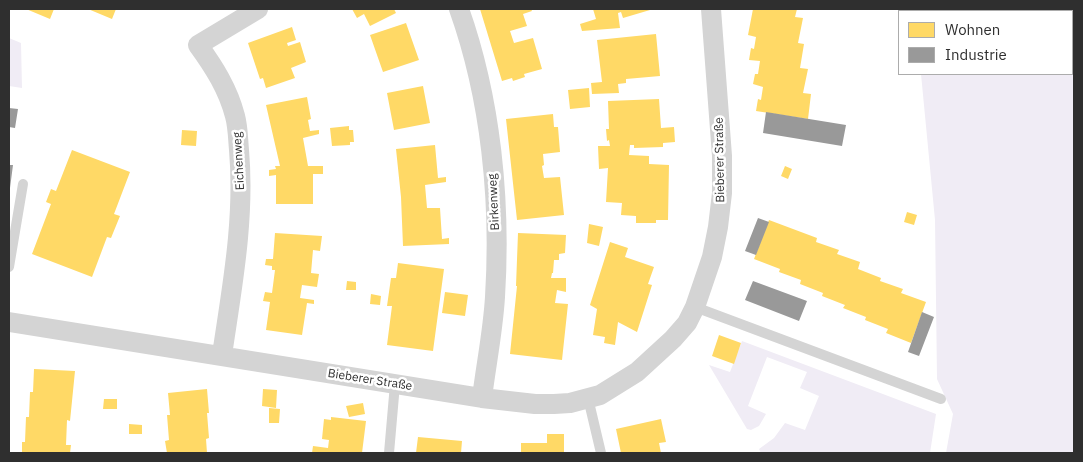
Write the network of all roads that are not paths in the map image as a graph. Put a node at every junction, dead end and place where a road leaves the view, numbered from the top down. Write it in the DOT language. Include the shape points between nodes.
graph roads {
  1 [pos="258,9"];
  2 [pos="459,9"];
  3 [pos="711,9"];
  4 [pos="23,184"];
  5 [pos="9,268"];
  6 [pos="695,307"];
  7 [pos="9,326"];
  8 [pos="222,355"];
  9 [pos="395,384"];
  10 [pos="482,398"];
  11 [pos="588,398"];
  12 [pos="941,399"];
  13 [pos="389,453"];
  14 [pos="601,453"];
  1 -- 8 [label="street, Eichenweg" via="198,45 216,70 229,98 235,117 241,170 238,240"];
  2 -- 10 [label="street, Birkenweg" via="478,75 494,186 495,299"];
  3 -- 6 [label="street, Bieberer Straße" via="722,193 712,257"];
  4 -- 5 [label="lane"];
  6 -- 11 [label="street, Bieberer Straße" via="673,339 638,372 600,395"];
  6 -- 12 [label="lane"];
  7 -- 8 [label="street, Bieberer Straße"];
  8 -- 9 [label="street, Bieberer Straße"];
  9 -- 10 [label="street, Bieberer Straße"];
  9 -- 13 [label="lane"];
  10 -- 11 [label="street, Bieberer Straße" via="535,404 570,403"];
  11 -- 14 [label="lane"];
}
